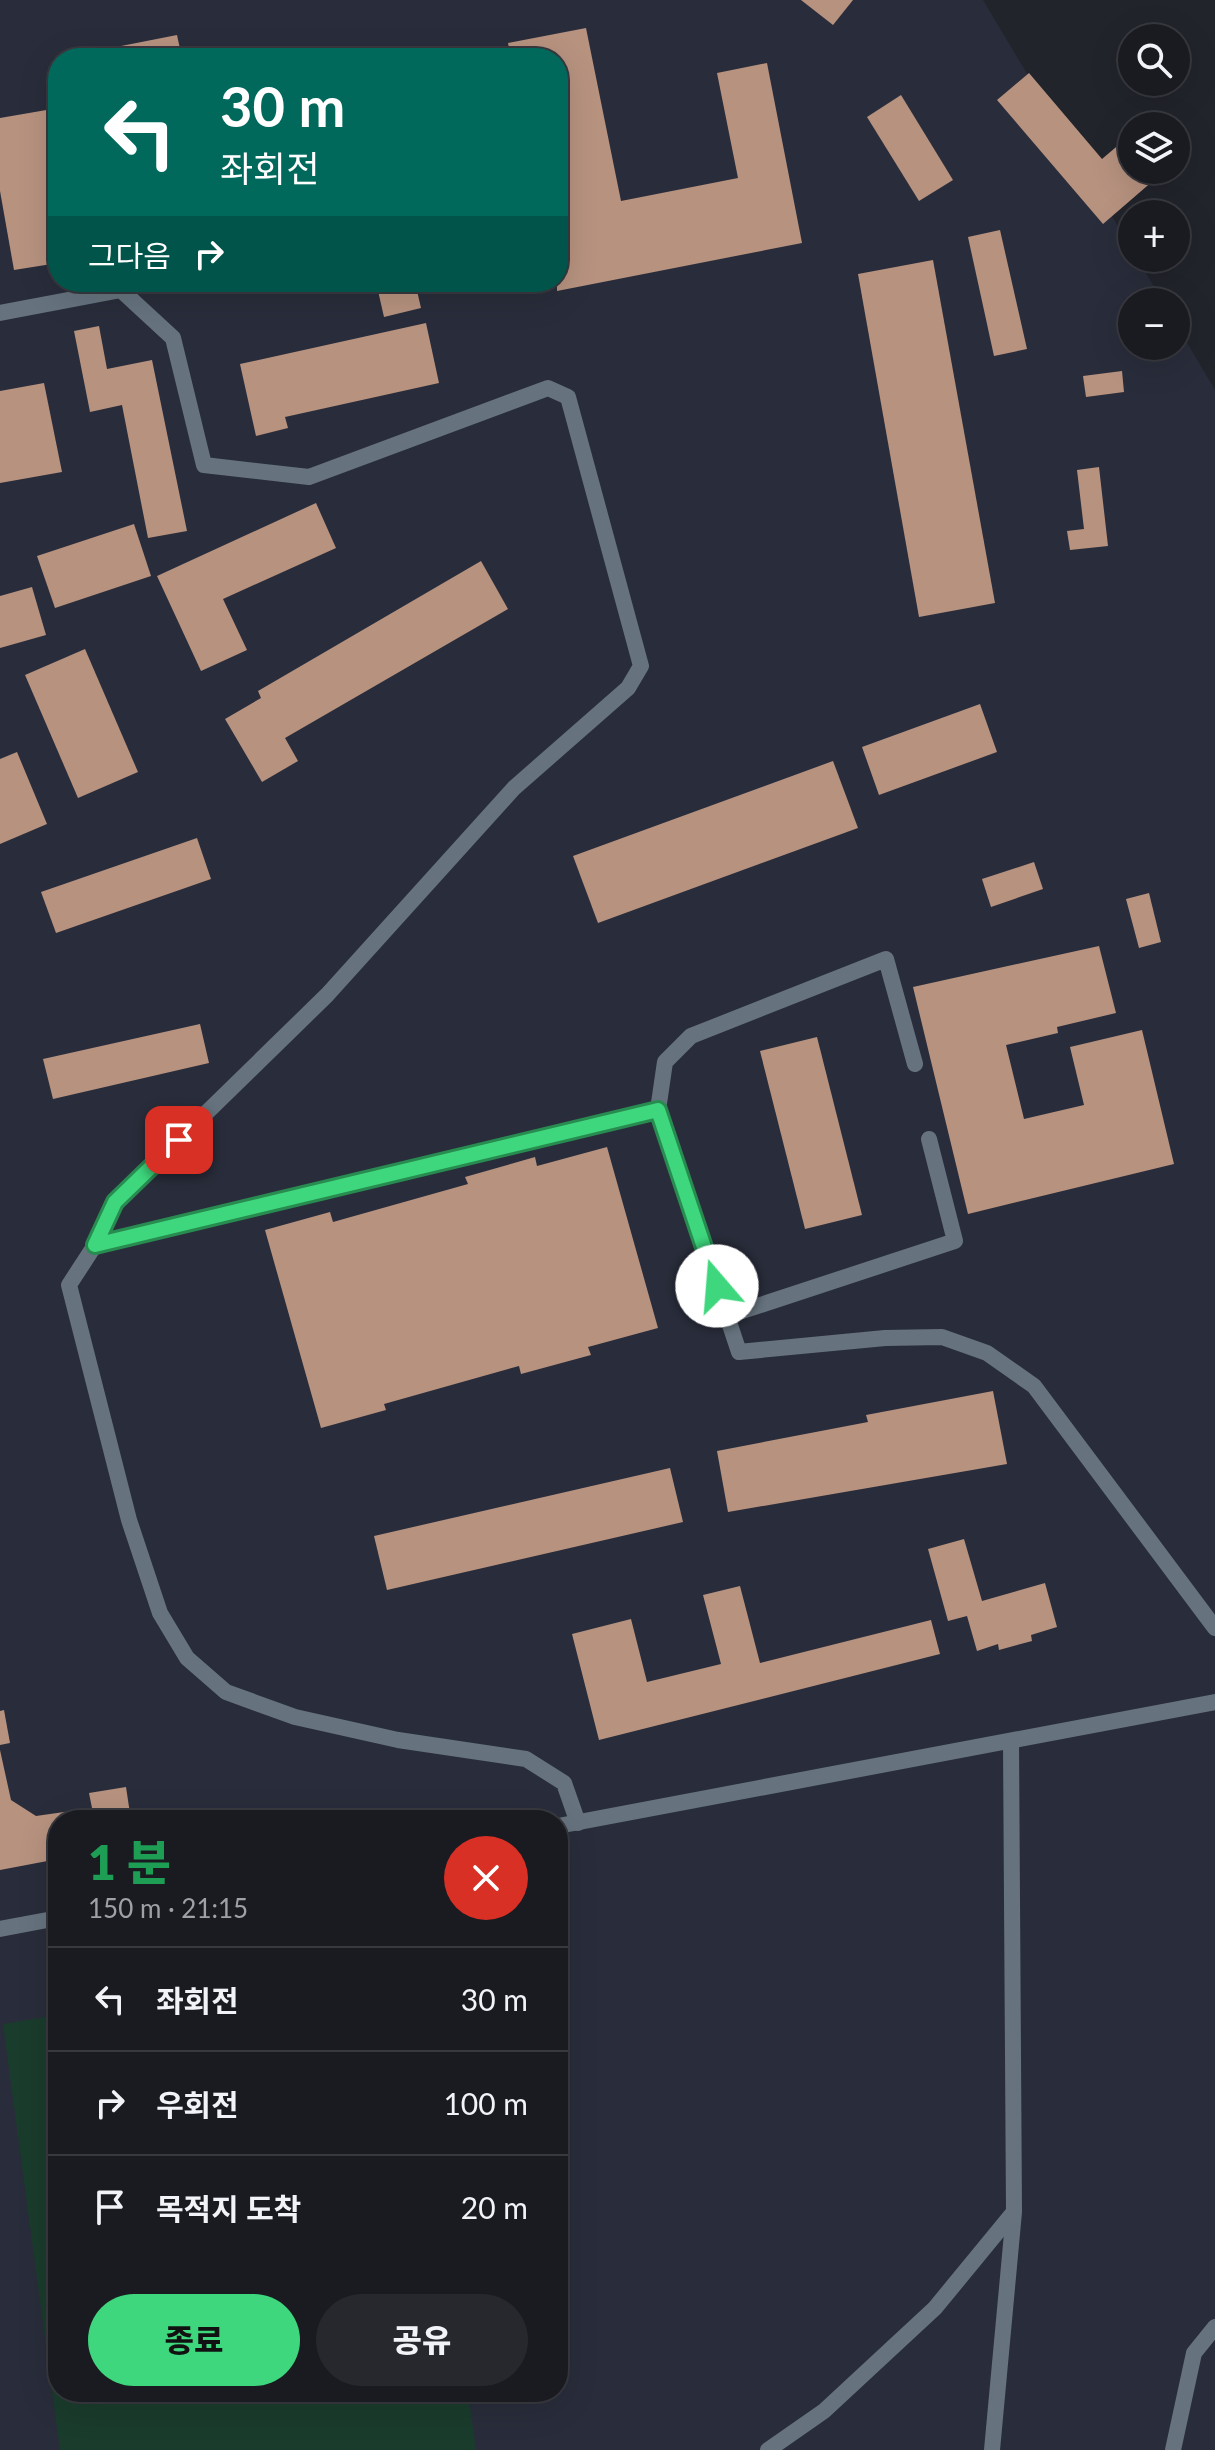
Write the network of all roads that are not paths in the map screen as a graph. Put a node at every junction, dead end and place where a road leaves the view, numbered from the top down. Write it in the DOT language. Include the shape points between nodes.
graph roads {
  1 [pos="110,292"];
  2 [pos="123,292"];
  3 [pos="0,313"];
  4 [pos="915,1064"];
  5 [pos="658,1110"];
  6 [pos="929,1139"];
  7 [pos="95,1245"];
  8 [pos="727,1316"];
  9 [pos="1215,1628"];
  10 [pos="1215,1702"];
  11 [pos="1011,1742"];
  12 [pos="578,1823"];
  13 [pos="568,1824"];
  14 [pos="48,1920"];
  15 [pos="0,1929"];
  16 [pos="1014,2212"];
  17 [pos="1215,2327"];
  18 [pos="768,2450"];
  19 [pos="992,2450"];
  20 [pos="1173,2450"];
  1 -- 3 [label="street"];
  2 -- 7 [label="street" via="173,338 204,465 309,477 548,388 568,397 641,666 628,688 514,788 327,995 115,1202"];
  4 -- 5 [label="street" via="886,959 691,1036 665,1062"];
  5 -- 7 [label="street"];
  5 -- 8 [label="street"];
  6 -- 8 [label="street" via="955,1241"];
  7 -- 12 [label="street" via="69,1285 129,1520 160,1613 187,1658 226,1692 295,1717 398,1740 526,1759 564,1783"];
  8 -- 9 [label="street" via="739,1352 942,1337 987,1353 1034,1386"];
  10 -- 11 [label="street"];
  11 -- 12 [label="street"];
  11 -- 16 [label="street"];
  12 -- 13 [label="street"];
  14 -- 15 [label="street"];
  16 -- 18 [label="street" via="935,2308 824,2411"];
  16 -- 19 [label="street"];
  17 -- 20 [label="street" via="1194,2353"];
}
